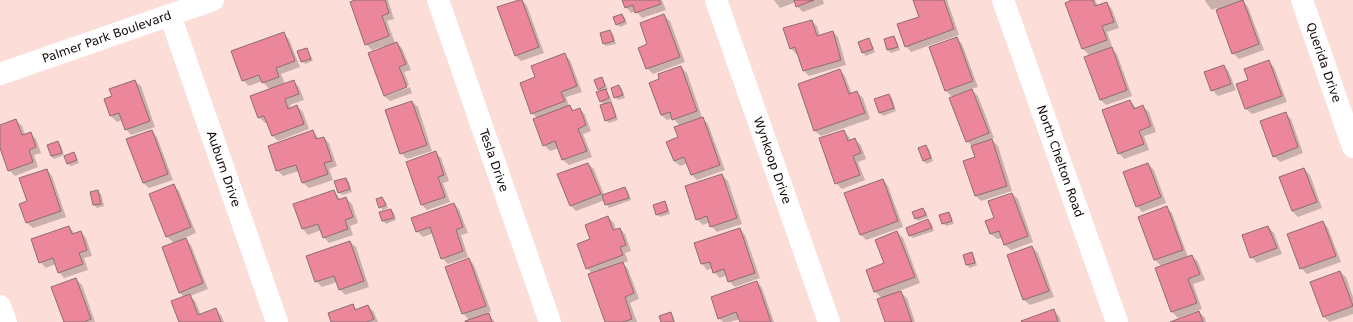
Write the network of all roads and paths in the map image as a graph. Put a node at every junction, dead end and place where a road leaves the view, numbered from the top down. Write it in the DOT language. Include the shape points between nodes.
graph roads {
  1 [pos="213,0"];
  2 [pos="438,0"];
  3 [pos="716,0"];
  4 [pos="1004,0"];
  5 [pos="1302,0"];
  6 [pos="170,15"];
  7 [pos="0,74"];
  8 [pos="1353,147"];
  9 [pos="0,306"];
  10 [pos="6,322"];
  11 [pos="277,322"];
  12 [pos="550,322"];
  13 [pos="829,322"];
  14 [pos="1117,322"];
  1 -- 6 [label="street, Palmer Park Boulevard"];
  2 -- 12 [label="street, Tesla Drive"];
  3 -- 13 [label="street, Wynkoop Drive"];
  4 -- 14 [label="street, North Chelton Road"];
  5 -- 8 [label="street, Querida Drive"];
  6 -- 7 [label="street, Palmer Park Boulevard"];
  6 -- 11 [label="street, Auburn Drive"];
  9 -- 10 [label="street"];
}
